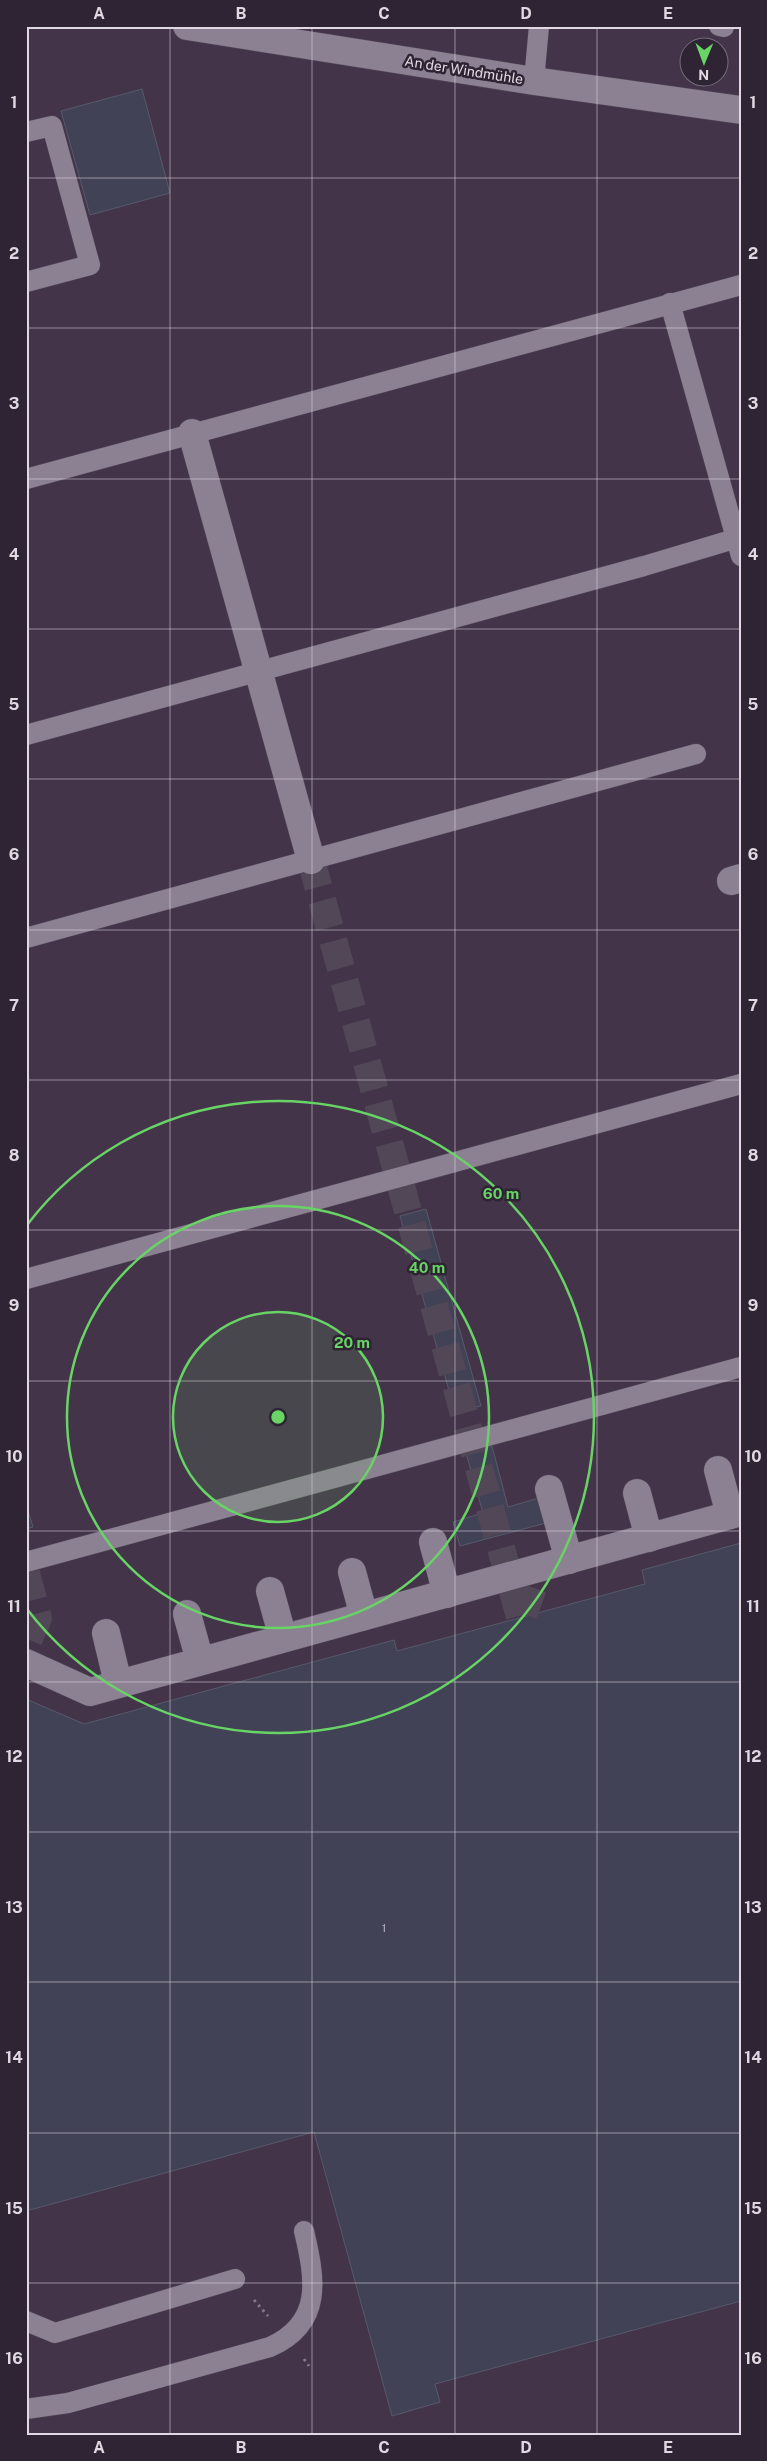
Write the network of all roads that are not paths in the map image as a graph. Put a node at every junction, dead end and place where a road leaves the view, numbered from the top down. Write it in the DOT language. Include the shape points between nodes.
graph roads {
  1 [pos="187,26"];
  2 [pos="540,26"];
  3 [pos="534,81"];
  4 [pos="741,110"];
  5 [pos="26,132"];
  6 [pos="26,282"];
  7 [pos="741,285"];
  8 [pos="670,304"];
  9 [pos="192,433"];
  10 [pos="26,478"];
  11 [pos="739,544"];
  12 [pos="258,672"];
  13 [pos="26,735"];
  14 [pos="696,754"];
  15 [pos="311,860"];
  16 [pos="26,938"];
  17 [pos="741,1084"];
  18 [pos="26,1279"];
  19 [pos="741,1366"];
  20 [pos="718,1470"];
  21 [pos="549,1489"];
  22 [pos="637,1493"];
  23 [pos="735,1514"];
  24 [pos="649,1538"];
  25 [pos="433,1542"];
  26 [pos="569,1560"];
  27 [pos="26,1562"];
  28 [pos="352,1572"];
  29 [pos="270,1591"];
  30 [pos="447,1594"];
  31 [pos="187,1614"];
  32 [pos="364,1616"];
  33 [pos="106,1633"];
  34 [pos="283,1638"];
  35 [pos="200,1661"];
  36 [pos="26,1663"];
  37 [pos="118,1683"];
  38 [pos="304,2231"];
  39 [pos="235,2279"];
  40 [pos="26,2321"];
  41 [pos="26,2409"];
  1 -- 3 [label="street, An der Windmühle"];
  2 -- 3 [label="lane"];
  3 -- 4 [label="street, An der Windmühle"];
  5 -- 6 [label="lane" via="52,126 90,265"];
  7 -- 8 [label="lane"];
  8 -- 9 [label="lane"];
  8 -- 11 [label="lane"];
  9 -- 10 [label="lane"];
  9 -- 12 [label="street"];
  11 -- 12 [label="lane" via="644,566"];
  12 -- 13 [label="lane"];
  12 -- 15 [label="street"];
  14 -- 15 [label="lane"];
  15 -- 16 [label="lane"];
  17 -- 18 [label="lane"];
  19 -- 27 [label="lane"];
  20 -- 23 [label="street"];
  21 -- 26 [label="street"];
  22 -- 24 [label="street"];
  23 -- 24 [label="street"];
  24 -- 26 [label="street"];
  25 -- 30 [label="street"];
  26 -- 30 [label="street"];
  28 -- 32 [label="street"];
  29 -- 34 [label="street"];
  30 -- 32 [label="street"];
  31 -- 35 [label="street"];
  32 -- 34 [label="street"];
  33 -- 37 [label="street"];
  34 -- 35 [label="street"];
  35 -- 37 [label="street"];
  36 -- 37 [label="street" via="90,1692"];
  38 -- 41 [label="lane" via="312,2266 313,2299 298,2330 288,2339 270,2347 68,2403"];
  39 -- 40 [label="lane" via="55,2333"];
}
